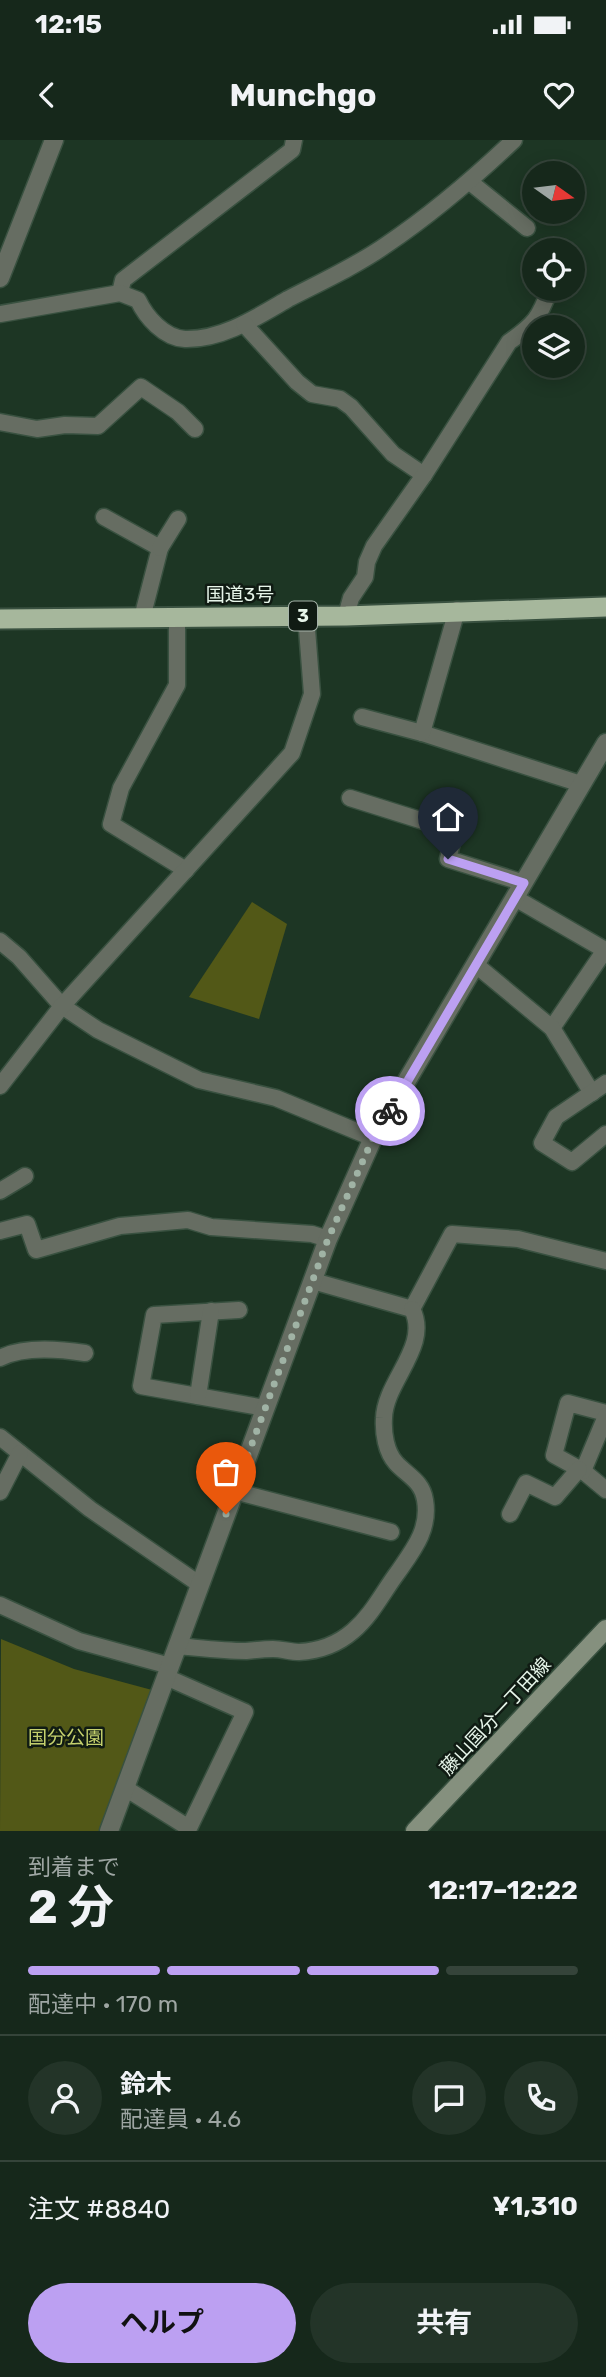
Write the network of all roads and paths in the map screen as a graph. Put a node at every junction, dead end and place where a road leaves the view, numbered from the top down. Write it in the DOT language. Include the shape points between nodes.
graph roads {
  1 [pos="54,140"];
  2 [pos="294,140"];
  3 [pos="514,140"];
  4 [pos="470,181"];
  5 [pos="527,228"];
  6 [pos="0,278"];
  7 [pos="120,293"];
  8 [pos="545,301"];
  9 [pos="0,314"];
  10 [pos="244,324"];
  11 [pos="0,422"];
  12 [pos="195,429"];
  13 [pos="424,475"];
  14 [pos="104,517"];
  15 [pos="178,519"];
  16 [pos="160,548"];
  17 [pos="606,607"];
  18 [pos="457,610"];
  19 [pos="306,616"];
  20 [pos="346,616"];
  21 [pos="177,617"];
  22 [pos="142,618"];
  23 [pos="0,619"];
  24 [pos="362,718"];
  25 [pos="422,733"];
  26 [pos="606,743"];
  27 [pos="581,785"];
  28 [pos="350,798"];
  29 [pos="186,870"];
  30 [pos="520,891"];
  31 [pos="0,941"];
  32 [pos="476,965"];
  33 [pos="62,1006"];
  34 [pos="552,1028"];
  35 [pos="0,1086"];
  36 [pos="599,1088"];
  37 [pos="606,1134"];
  38 [pos="373,1138"];
  39 [pos="25,1176"];
  40 [pos="0,1191"];
  41 [pos="0,1231"];
  42 [pos="328,1239"];
  43 [pos="606,1261"];
  44 [pos="313,1281"];
  45 [pos="412,1309"];
  46 [pos="239,1310"];
  47 [pos="211,1311"];
  48 [pos="85,1353"];
  49 [pos="0,1357"];
  50 [pos="198,1396"];
  51 [pos="265,1408"];
  52 [pos="606,1415"];
  53 [pos="0,1437"];
  54 [pos="20,1453"];
  55 [pos="581,1470"];
  56 [pos="606,1490"];
  57 [pos="234,1491"];
  58 [pos="0,1492"];
  59 [pos="510,1514"];
  60 [pos="391,1532"];
  61 [pos="199,1584"];
  62 [pos="0,1605"];
  63 [pos="606,1629"];
  64 [pos="177,1646"];
  65 [pos="168,1672"];
  66 [pos="125,1788"];
  67 [pos="109,1831"];
  68 [pos="415,1831"];
  1 -- 6 [label="street"];
  2 -- 7 [label="street" via="292,150 123,280"];
  3 -- 4 [label="street"];
  4 -- 5 [label="street"];
  4 -- 10 [label="street" via="385,246"];
  7 -- 9 [label="street"];
  7 -- 10 [label="street" via="138,300 167,334 183,339"];
  8 -- 13 [label="street" via="529,328 509,342"];
  10 -- 13 [label="street" via="297,382 312,394 340,399 351,407 393,454"];
  11 -- 12 [label="street" via="37,429 98,426 141,387"];
  13 -- 20 [label="street" via="374,546"];
  14 -- 16 [label="street"];
  15 -- 16 [label="street"];
  16 -- 22 [label="street"];
  17 -- 18 [label="highway, 国道3号 / 3"];
  18 -- 20 [label="highway, 国道3号 / 3"];
  18 -- 25 [label="street"];
  19 -- 20 [label="highway, 国道3号 / 3"];
  19 -- 21 [label="highway, 国道3号 / 3"];
  19 -- 29 [label="street" via="312,694 292,753"];
  21 -- 22 [label="highway, 国道3号 / 3"];
  21 -- 29 [label="street" via="177,685 121,788 111,824"];
  22 -- 23 [label="highway, 国道3号 / 3"];
  24 -- 25 [label="street"];
  25 -- 27 [label="street"];
  26 -- 27 [label="street"];
  27 -- 30 [label="street"];
  28 -- 30 [label="street" via="455,831 448,859"];
  29 -- 33 [label="street"];
  30 -- 32 [label="street"];
  30 -- 34 [label="street" via="606,950"];
  31 -- 33 [label="street"];
  32 -- 34 [label="street"];
  32 -- 38 [label="street"];
  33 -- 35 [label="street"];
  33 -- 38 [label="street" via="98,1030 199,1080 276,1098"];
  34 -- 36 [label="street"];
  36 -- 37 [label="street" via="556,1117 542,1143 572,1162"];
  38 -- 42 [label="street"];
  39 -- 40 [label="street"];
  41 -- 42 [label="street" via="27,1224 36,1251 120,1226 188,1220 211,1227"];
  42 -- 44 [label="street"];
  43 -- 45 [label="street" via="518,1239 452,1234"];
  44 -- 45 [label="street"];
  44 -- 51 [label="street"];
  45 -- 64 [label="street" via="418,1319 417,1331 392,1388 384,1432 395,1462 418,1482 427,1517 423,1534 368,1617 332,1645 317,1650"];
  46 -- 47 [label="street"];
  47 -- 50 [label="street"];
  47 -- 50 [label="street" via="154,1315 141,1386"];
  48 -- 49 [label="street" via="11,1352"];
  50 -- 51 [label="street"];
  51 -- 57 [label="street"];
  52 -- 55 [label="street"];
  52 -- 55 [label="street" via="568,1403 554,1455"];
  53 -- 54 [label="street"];
  54 -- 58 [label="street"];
  54 -- 61 [label="street" via="90,1509"];
  55 -- 56 [label="street"];
  55 -- 59 [label="street" via="555,1497 526,1483"];
  57 -- 60 [label="street"];
  57 -- 61 [label="street"];
  61 -- 64 [label="street"];
  62 -- 65 [label="street" via="79,1641"];
  63 -- 68 [label="main road, 藤山国分一丁田線"];
  64 -- 65 [label="street"];
  65 -- 66 [label="street"];
  65 -- 66 [label="street" via="246,1712 189,1828"];
  66 -- 67 [label="street"];
}
